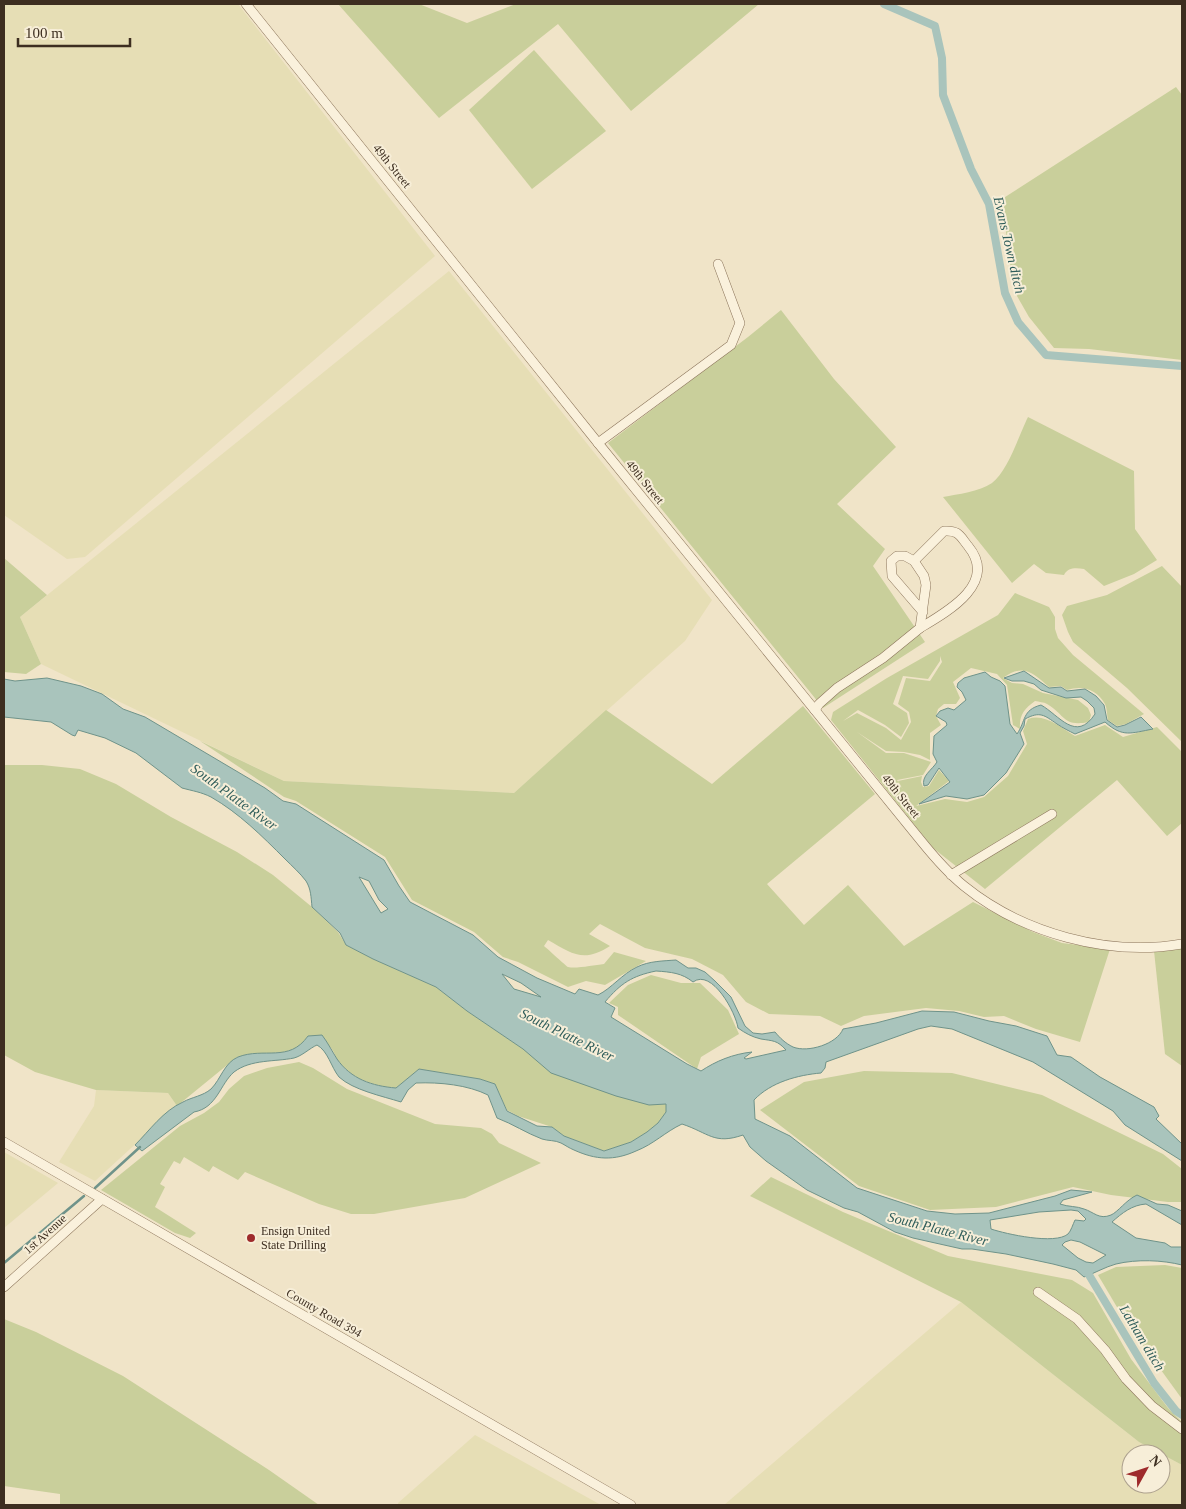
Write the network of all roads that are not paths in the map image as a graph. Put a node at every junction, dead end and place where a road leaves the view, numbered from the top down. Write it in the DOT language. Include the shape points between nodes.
graph roads {
  1 [pos="246,4"];
  2 [pos="718,264"];
  3 [pos="598,443"];
  4 [pos="914,561"];
  5 [pos="923,612"];
  6 [pos="920,628"];
  7 [pos="815,710"];
  8 [pos="1052,814"];
  9 [pos="951,875"];
  10 [pos="1182,944"];
  11 [pos="4,1142"];
  12 [pos="102,1199"];
  13 [pos="4,1287"];
  14 [pos="1038,1292"];
  15 [pos="1182,1429"];
  16 [pos="631,1505"];
  1 -- 3 [label="street, 49th Street"];
  2 -- 3 [label="street" via="740,323 731,345"];
  3 -- 7 [label="street, 49th Street"];
  4 -- 5 [label="street" via="926,585"];
  4 -- 5 [label="street" via="898,556 891,562 892,576"];
  4 -- 6 [label="street" via="944,531 952,530 972,550 978,564 977,580 972,589 946,612"];
  5 -- 6 [label="street"];
  6 -- 7 [label="street" via="883,658 837,688"];
  7 -- 9 [label="street, 49th Street"];
  8 -- 9 [label="street"];
  9 -- 10 [label="street, 49th Street" via="996,908 1059,935 1092,944 1122,947"];
  11 -- 12 [label="street, County Road 394"];
  12 -- 13 [label="street, 1st Avenue"];
  12 -- 16 [label="street, County Road 394"];
  14 -- 15 [label="street" via="1077,1319 1126,1379 1152,1406"];
}
